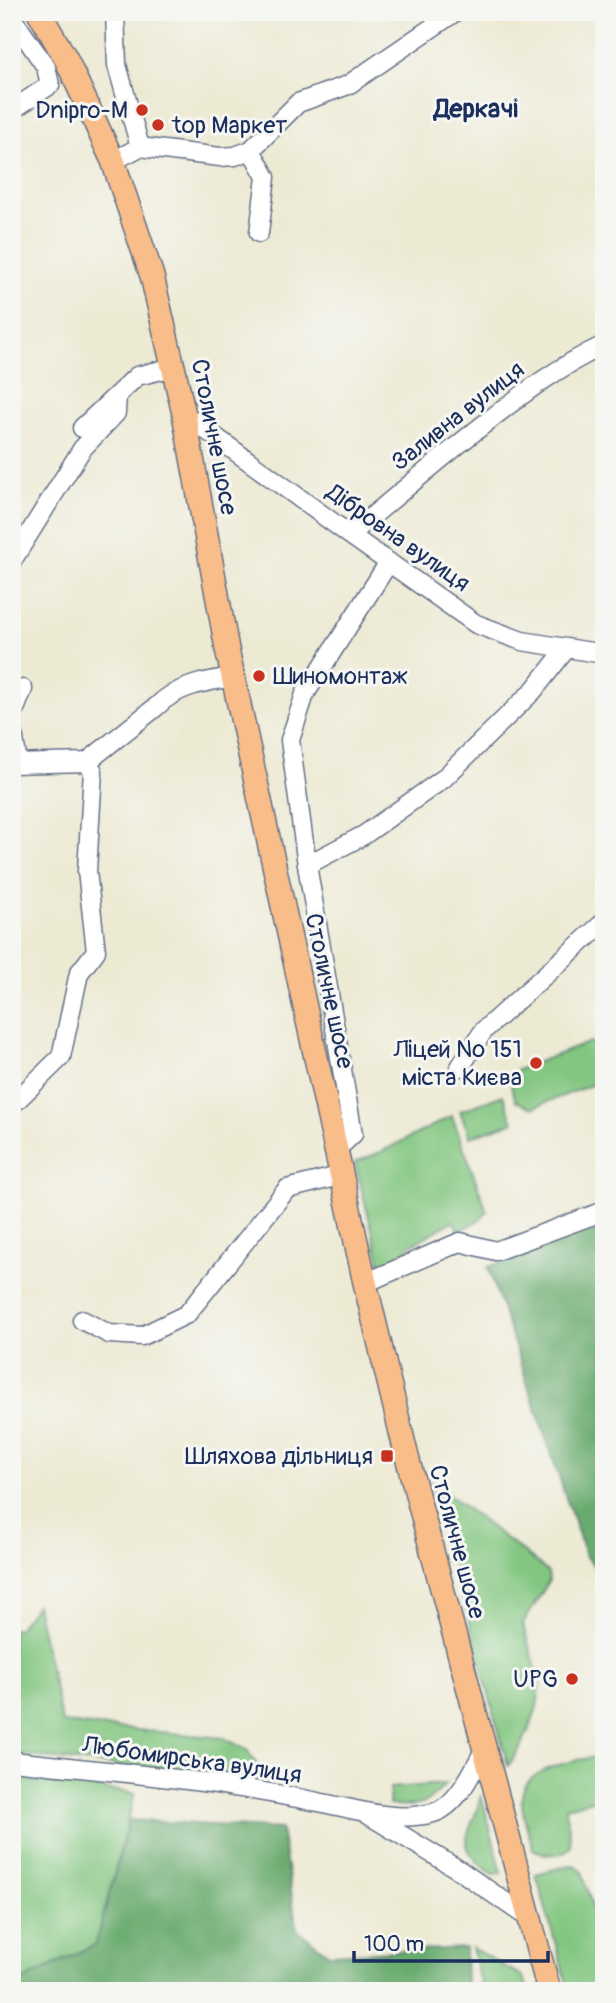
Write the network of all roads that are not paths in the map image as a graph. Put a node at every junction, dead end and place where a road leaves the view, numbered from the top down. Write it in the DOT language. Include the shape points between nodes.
graph roads {
  1 [pos="39,12"];
  2 [pos="115,12"];
  3 [pos="455,12"];
  4 [pos="12,23"];
  5 [pos="12,110"];
  6 [pos="140,147"];
  7 [pos="251,150"];
  8 [pos="113,161"];
  9 [pos="259,233"];
  10 [pos="604,345"];
  11 [pos="174,367"];
  12 [pos="117,396"];
  13 [pos="184,414"];
  14 [pos="82,428"];
  15 [pos="350,535"];
  16 [pos="12,561"];
  17 [pos="389,562"];
  18 [pos="567,649"];
  19 [pos="604,654"];
  20 [pos="234,677"];
  21 [pos="23,689"];
  22 [pos="12,717"];
  23 [pos="12,725"];
  24 [pos="87,762"];
  25 [pos="15,764"];
  26 [pos="307,865"];
  27 [pos="604,922"];
  28 [pos="460,1067"];
  29 [pos="12,1105"];
  30 [pos="337,1149"];
  31 [pos="343,1175"];
  32 [pos="604,1211"];
  33 [pos="365,1283"];
  34 [pos="82,1320"];
  35 [pos="485,1748"];
  36 [pos="12,1761"];
  37 [pos="364,1813"];
  38 [pos="530,1919"];
  39 [pos="549,1991"];
  1 -- 8 [label="main road, Столичне шосе"];
  2 -- 6 [label="street" via="117,65"];
  3 -- 7 [label="street" via="348,85 298,103"];
  4 -- 5 [label="street" via="46,67 50,85"];
  6 -- 7 [label="street" via="220,156"];
  6 -- 8 [label="street"];
  7 -- 9 [label="street" via="266,177"];
  8 -- 11 [label="main road, Столичне шосе" via="152,276"];
  10 -- 15 [label="street, Заливна вулиця" via="525,391"];
  11 -- 12 [label="street" via="137,376"];
  11 -- 13 [label="main road, Столичне шосе"];
  12 -- 14 [label="street"];
  12 -- 16 [label="street" via="116,414 82,449"];
  13 -- 15 [label="street, Дібровна вулиця"];
  13 -- 20 [label="main road, Столичне шосе"];
  15 -- 17 [label="street, Дібровна вулиця"];
  17 -- 18 [label="street, Дібровна вулиця" via="476,624 522,641"];
  17 -- 26 [label="street" via="305,694 290,740"];
  18 -- 19 [label="street, Дібровна вулиця"];
  18 -- 26 [label="street" via="533,691 443,779 364,835"];
  20 -- 24 [label="street" via="195,684 165,697"];
  20 -- 30 [label="main road, Столичне шосе"];
  21 -- 22 [label="street"];
  23 -- 25 [label="street"];
  24 -- 25 [label="street"];
  24 -- 29 [label="street" via="93,771 87,871 96,951 79,973 61,1057"];
  26 -- 30 [label="street" via="353,1133"];
  27 -- 28 [label="street" via="484,1030"];
  30 -- 31 [label="main road, Столичне шосе"];
  31 -- 33 [label="main road, Столичне шосе"];
  31 -- 34 [label="street" via="287,1189 187,1314 142,1336 109,1334"];
  32 -- 33 [label="street" via="496,1251 460,1241"];
  33 -- 35 [label="main road, Столичне шосе"];
  35 -- 37 [label="street, Любомирська вулиця" via="454,1799 436,1812 412,1816"];
  35 -- 38 [label="main road, Столичне шосе"];
  36 -- 37 [label="street, Любомирська вулиця" via="224,1786"];
  37 -- 38 [label="street, Любомирська вулиця"];
  38 -- 39 [label="main road, Столичне шосе"];
}
